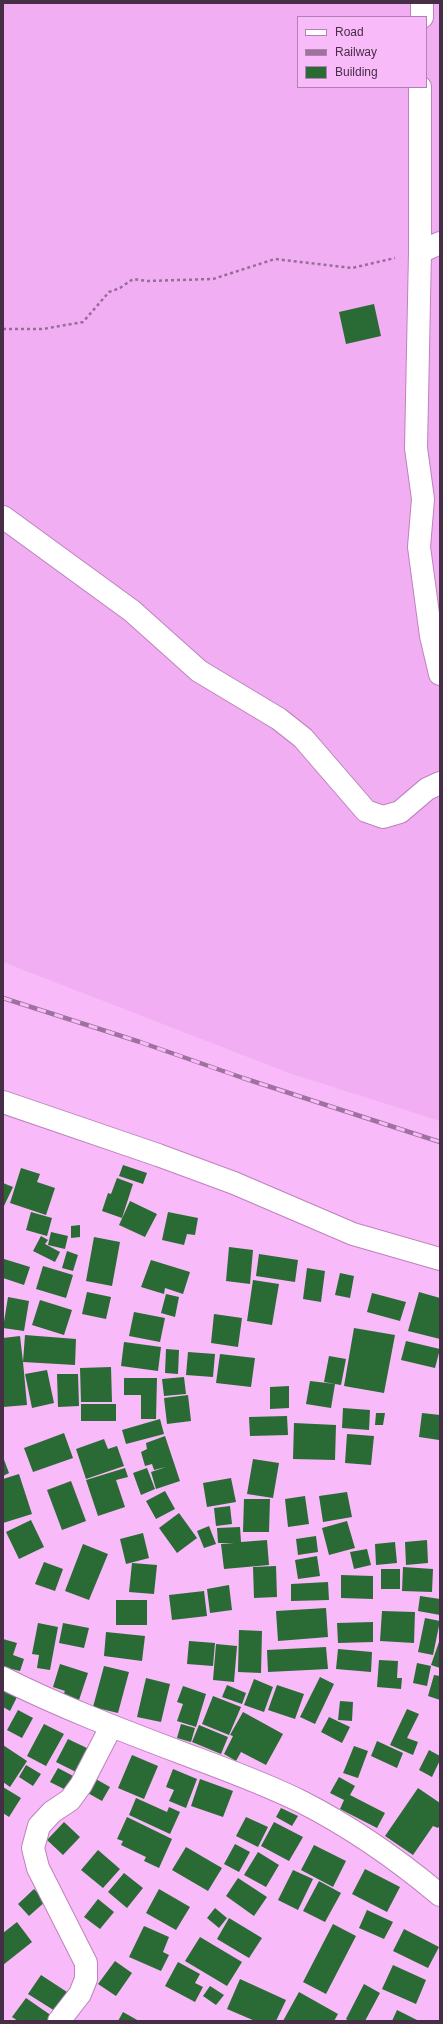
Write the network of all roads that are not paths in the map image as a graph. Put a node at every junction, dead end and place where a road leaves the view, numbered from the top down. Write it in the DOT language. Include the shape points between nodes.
graph roads {
  1 [pos="422,3"];
  2 [pos="422,16"];
  3 [pos="420,88"];
  4 [pos="440,242"];
  5 [pos="420,252"];
  6 [pos="3,517"];
  7 [pos="440,674"];
  8 [pos="440,767"];
  9 [pos="433,786"];
  10 [pos="3,1102"];
  11 [pos="440,1259"];
  12 [pos="3,1678"];
  13 [pos="111,1727"];
  14 [pos="440,1895"];
  15 [pos="59,2021"];
  1 -- 2 [label="street"];
  3 -- 5 [label="street"];
  4 -- 5 [label="street"];
  5 -- 7 [label="street" via="416,448 423,499 419,546 431,636"];
  6 -- 9 [label="street" via="132,611 199,671 279,719 297,734 366,811 383,818 400,812"];
  8 -- 9 [label="street"];
  10 -- 11 [label="street" via="234,1183 352,1234"];
  12 -- 13 [label="street" via="40,1697"];
  13 -- 14 [label="street" via="247,1778 302,1802 398,1860"];
  13 -- 15 [label="street" via="81,1785 70,1800 52,1812 39,1826 33,1848 38,1868 86,1963 86,1979 80,1994"];
}
